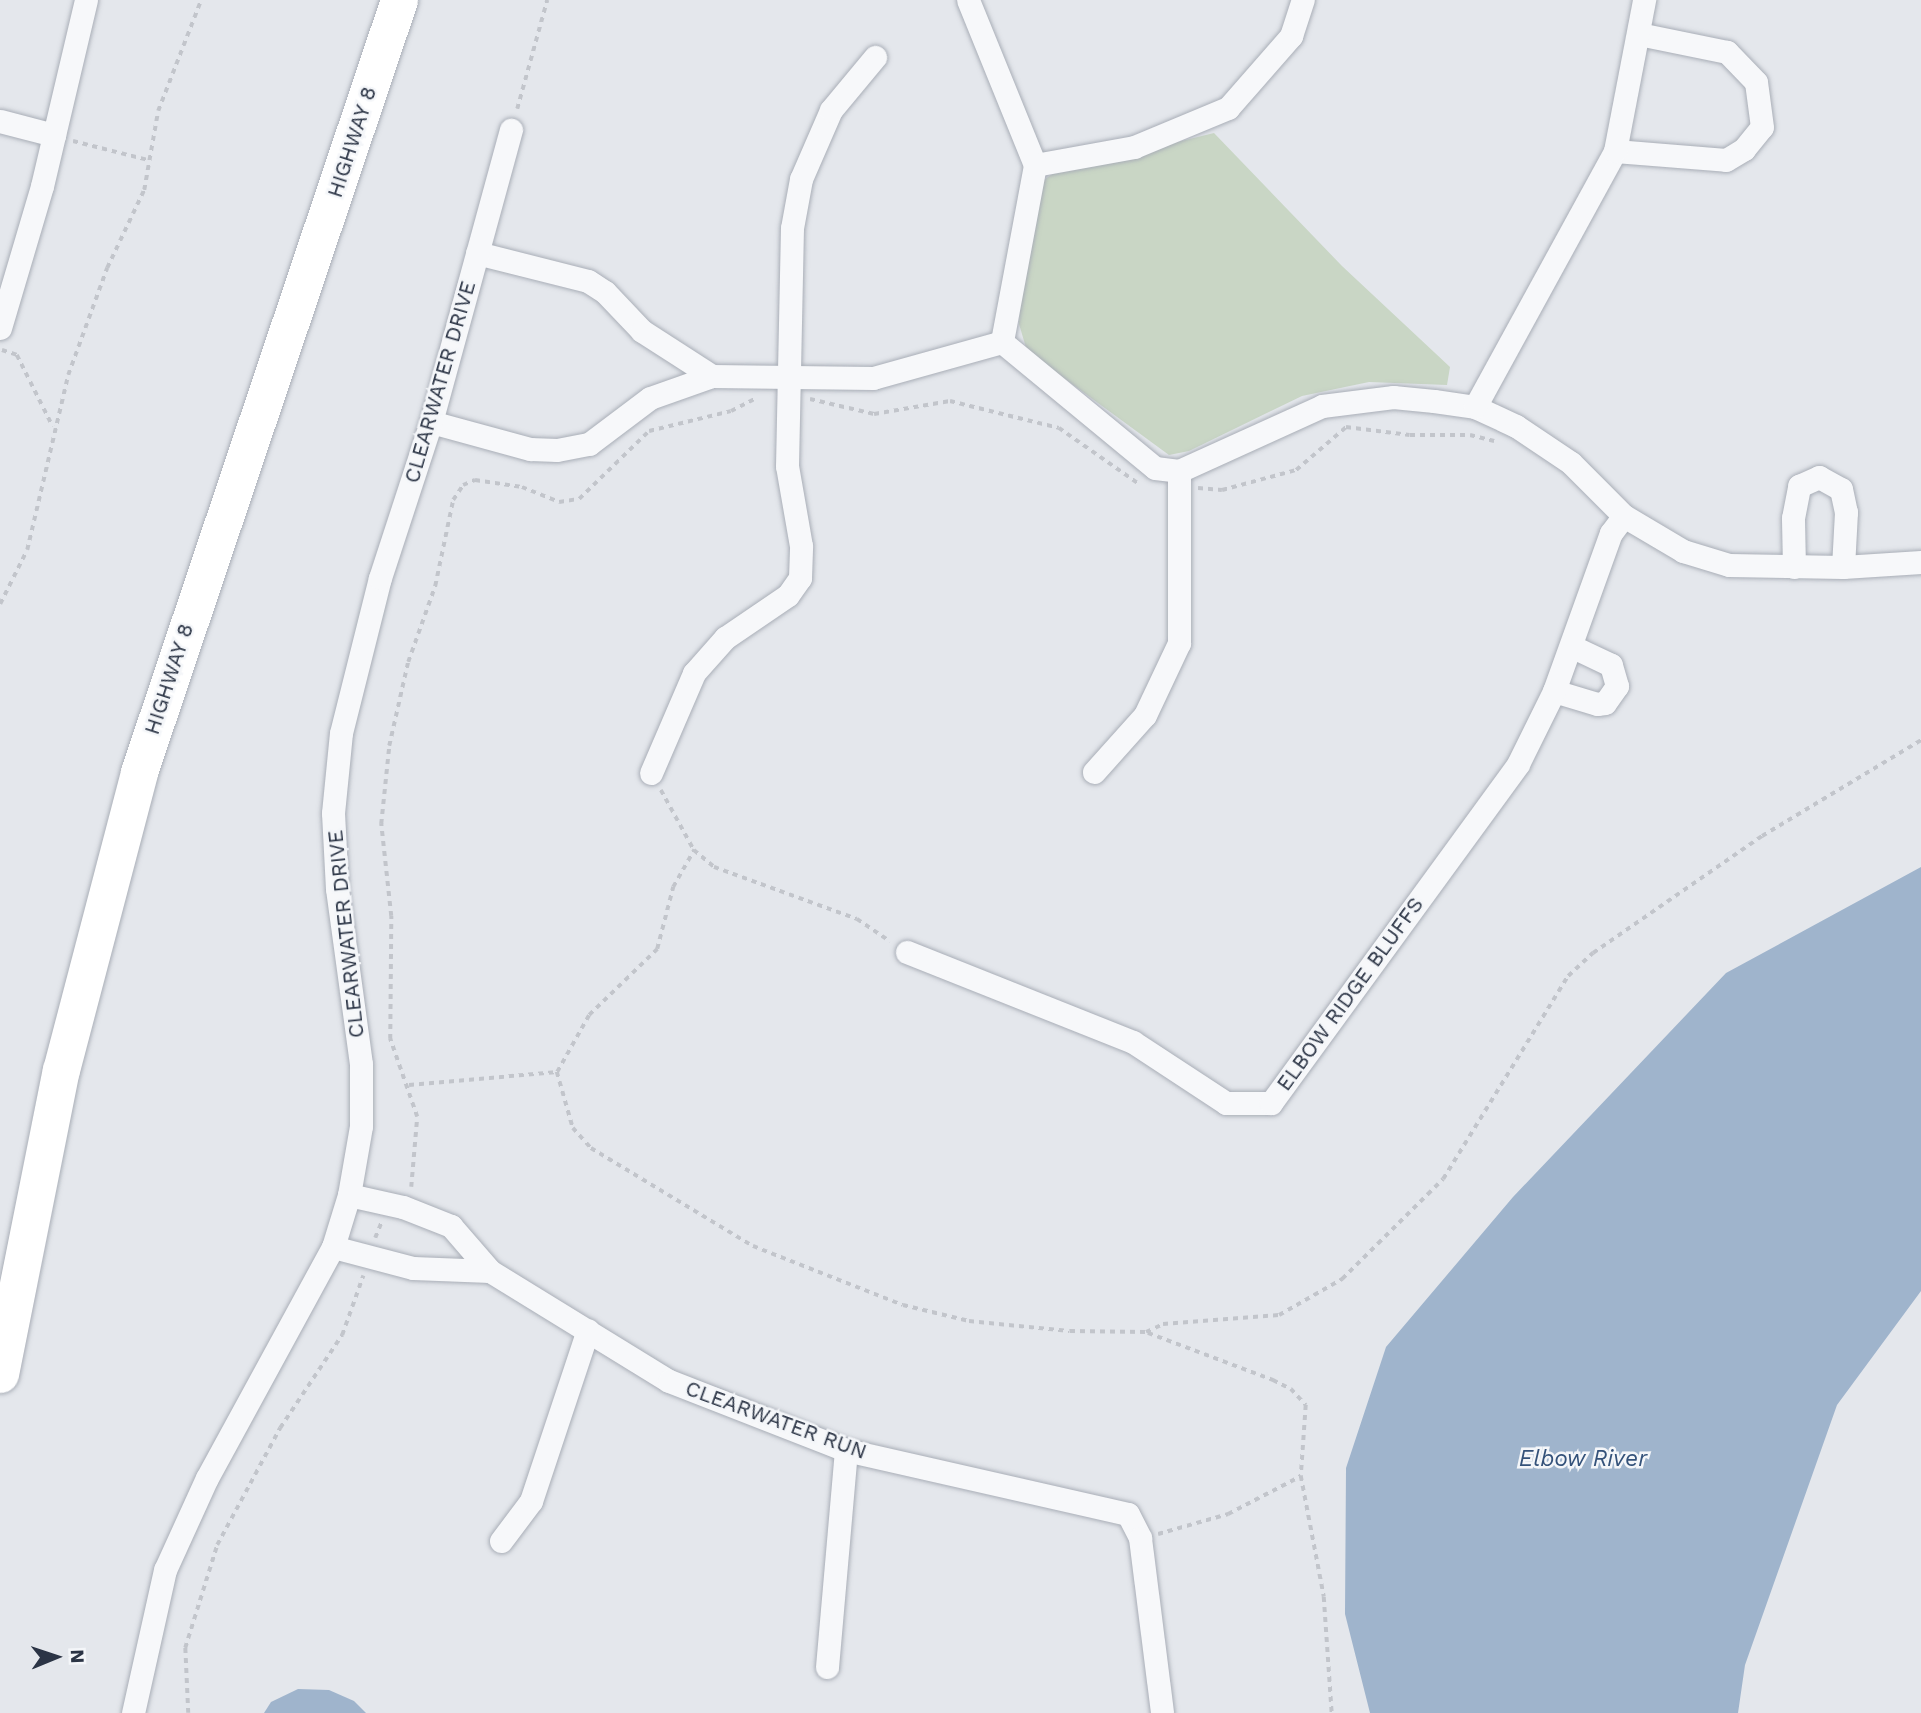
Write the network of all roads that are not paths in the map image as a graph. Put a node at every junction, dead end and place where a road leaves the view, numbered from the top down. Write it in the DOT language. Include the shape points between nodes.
graph roads {
  1 [pos="86,0"];
  2 [pos="399,0"];
  3 [pos="968,0"];
  4 [pos="1303,0"];
  5 [pos="1644,0"];
  6 [pos="1639,34"];
  7 [pos="875,57"];
  8 [pos="0,121"];
  9 [pos="511,130"];
  10 [pos="54,135"];
  11 [pos="1615,151"];
  12 [pos="1035,164"];
  13 [pos="477,253"];
  14 [pos="0,328"];
  15 [pos="1002,342"];
  16 [pos="712,376"];
  17 [pos="788,376"];
  18 [pos="1475,407"];
  19 [pos="430,422"];
  20 [pos="1179,471"];
  21 [pos="1624,516"];
  22 [pos="1921,562"];
  23 [pos="1794,567"];
  24 [pos="1843,567"];
  25 [pos="1571,646"];
  26 [pos="1554,691"];
  27 [pos="1094,772"];
  28 [pos="651,773"];
  29 [pos="907,952"];
  30 [pos="349,1195"];
  31 [pos="333,1247"];
  32 [pos="490,1272"];
  33 [pos="588,1330"];
  34 [pos="0,1374"];
  35 [pos="846,1450"];
  36 [pos="501,1541"];
  37 [pos="827,1667"];
  38 [pos="133,1713"];
  39 [pos="1162,1713"];
  1 -- 10 [label="street"];
  2 -- 34 [label="main road, HIGHWAY 8" via="139,772 61,1070"];
  3 -- 12 [label="street"];
  4 -- 12 [label="street" via="1291,36 1228,108 1135,147"];
  5 -- 6 [label="street"];
  6 -- 11 [label="street"];
  6 -- 11 [label="street" via="1727,52 1756,82 1762,127 1744,149 1726,160"];
  7 -- 17 [label="street" via="831,110 801,179 792,228"];
  8 -- 10 [label="street"];
  9 -- 13 [label="street, CLEARWATER DRIVE"];
  10 -- 14 [label="street"];
  11 -- 18 [label="street"];
  12 -- 15 [label="street"];
  13 -- 16 [label="street" via="588,281 642,331"];
  13 -- 19 [label="street, CLEARWATER DRIVE"];
  15 -- 17 [label="street" via="873,378"];
  15 -- 20 [label="street" via="1155,468"];
  16 -- 17 [label="street"];
  16 -- 19 [label="street" via="650,398 589,444 568,448 530,449"];
  17 -- 28 [label="street" via="787,466 801,546 800,578 788,595 725,638 694,673"];
  18 -- 20 [label="street" via="1393,397 1322,406"];
  18 -- 21 [label="street" via="1516,426 1571,463"];
  19 -- 30 [label="street, CLEARWATER DRIVE" via="380,578 341,733 334,813 337,889 361,1064 361,1126"];
  20 -- 27 [label="street" via="1179,643 1145,715"];
  21 -- 23 [label="street" via="1684,551 1730,565"];
  21 -- 25 [label="street, ELBOW RIDGE BLUFFS" via="1611,533"];
  22 -- 24 [label="street"];
  23 -- 24 [label="street"];
  23 -- 24 [label="street" via="1793,518 1799,486 1819,477 1840,489 1846,512"];
  25 -- 26 [label="street, ELBOW RIDGE BLUFFS"];
  25 -- 26 [label="street" via="1611,665 1617,686 1605,703 1597,704"];
  26 -- 29 [label="street, ELBOW RIDGE BLUFFS" via="1518,764 1270,1103 1226,1102 1133,1042"];
  30 -- 31 [label="street, CLEARWATER DRIVE"];
  30 -- 32 [label="street, CLEARWATER RUN" via="403,1207 451,1226"];
  31 -- 32 [label="street, CLEARWATER RUN" via="413,1268"];
  31 -- 38 [label="street, CLEARWATER DRIVE" via="206,1478 165,1570"];
  32 -- 33 [label="street, CLEARWATER RUN"];
  33 -- 35 [label="street, CLEARWATER RUN" via="669,1381"];
  33 -- 36 [label="street" via="531,1502"];
  35 -- 37 [label="street"];
  35 -- 39 [label="street, CLEARWATER RUN" via="1128,1514 1140,1538"];
}
